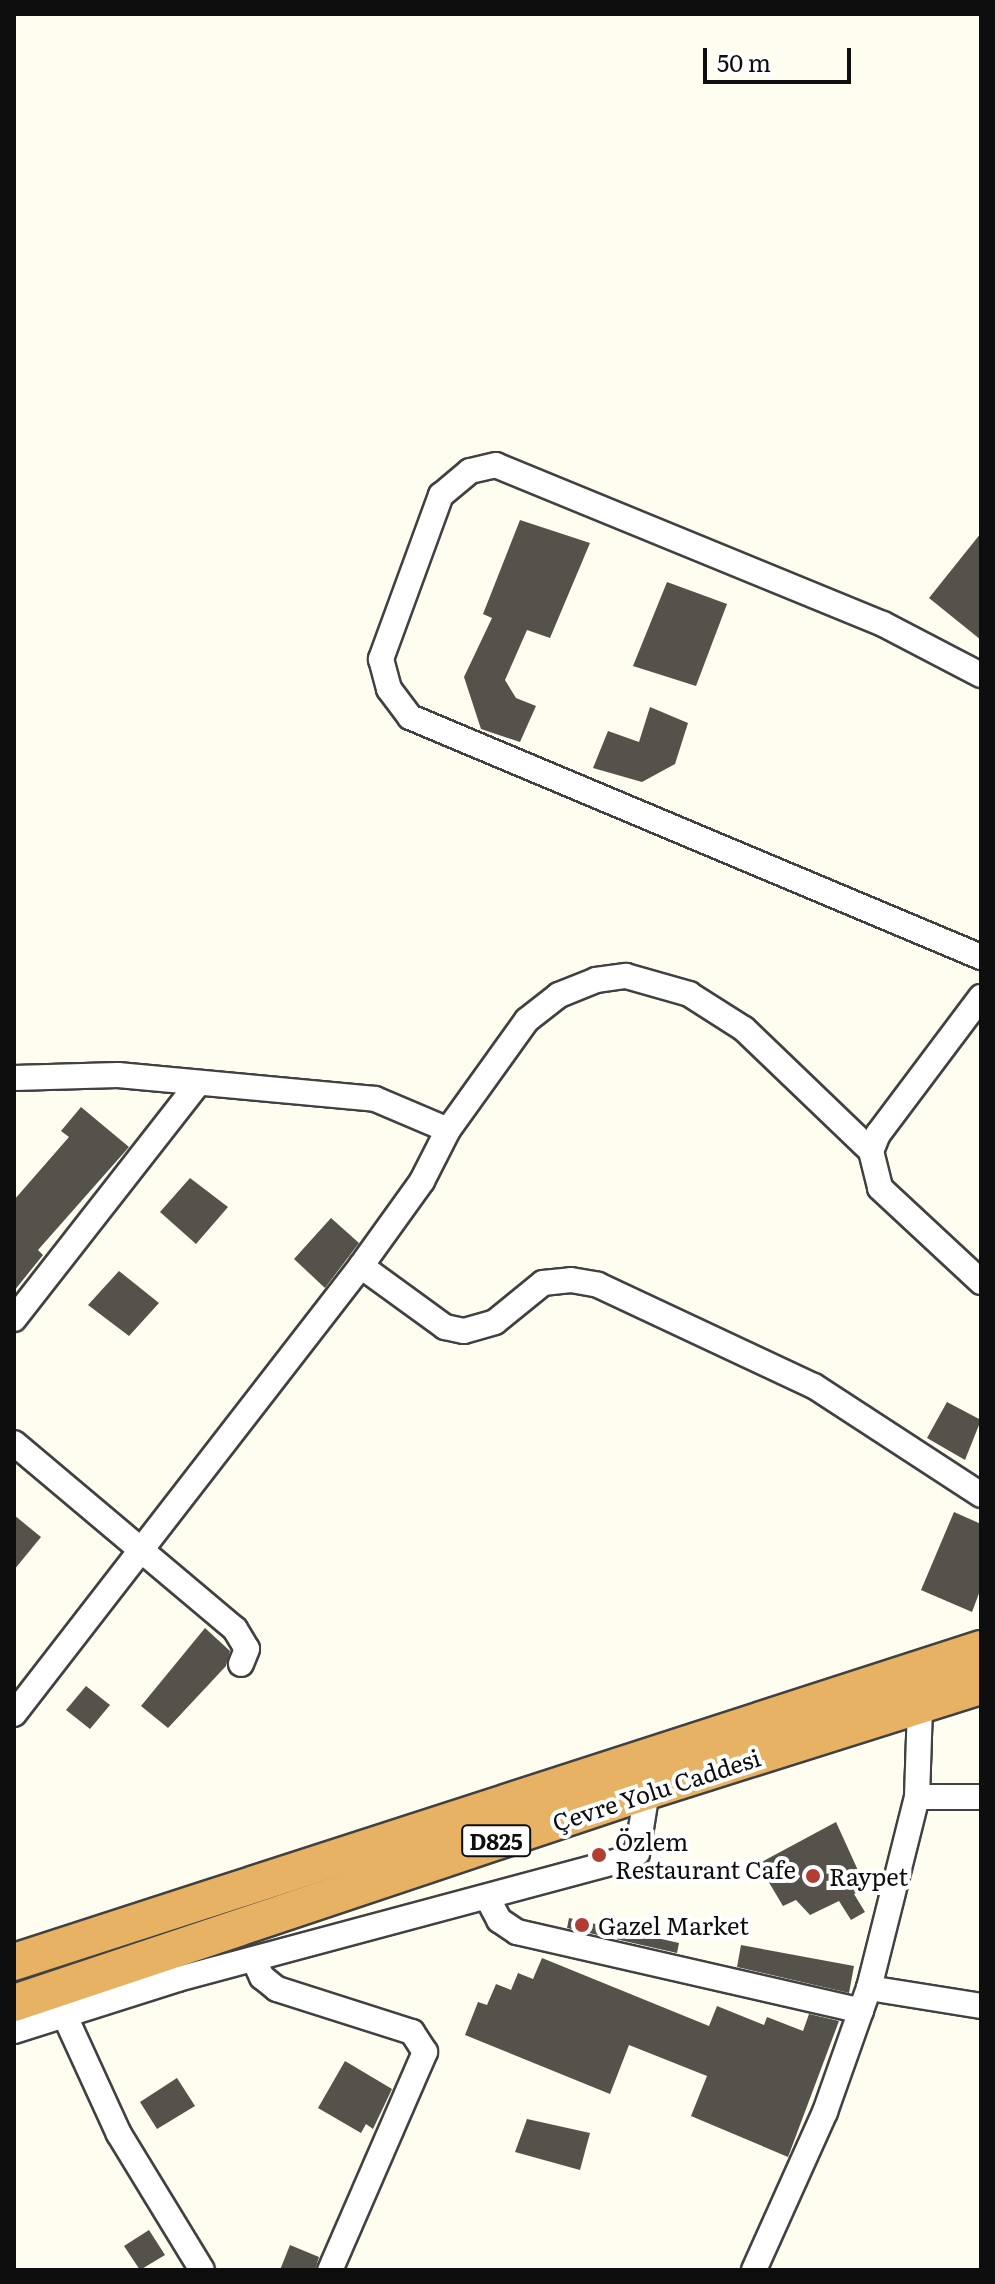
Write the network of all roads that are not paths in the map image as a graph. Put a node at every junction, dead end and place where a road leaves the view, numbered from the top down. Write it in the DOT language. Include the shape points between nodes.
graph roads {
  1 [pos="981,675"];
  2 [pos="981,957"];
  3 [pos="981,997"];
  4 [pos="975,1023"];
  5 [pos="14,1078"];
  6 [pos="196,1086"];
  7 [pos="448,1130"];
  8 [pos="871,1151"];
  9 [pos="361,1266"];
  10 [pos="981,1282"];
  11 [pos="14,1319"];
  12 [pos="14,1443"];
  13 [pos="981,1495"];
  14 [pos="140,1552"];
  15 [pos="981,1649"];
  16 [pos="241,1664"];
  17 [pos="981,1686"];
  18 [pos="920,1705"];
  19 [pos="14,1714"];
  20 [pos="647,1791"];
  21 [pos="917,1797"];
  22 [pos="981,1797"];
  23 [pos="488,1899"];
  24 [pos="254,1960"];
  25 [pos="14,1962"];
  26 [pos="865,2000"];
  27 [pos="14,2003"];
  28 [pos="981,2006"];
  29 [pos="64,2014"];
  30 [pos="14,2031"];
  31 [pos="202,2270"];
  32 [pos="330,2270"];
  33 [pos="754,2270"];
  1 -- 2 [label="street" via="883,624 496,465 470,471 441,495 381,659 389,689 410,717"];
  3 -- 4 [label="street"];
  4 -- 8 [label="street" via="878,1134"];
  5 -- 6 [label="street" via="118,1075"];
  6 -- 7 [label="street" via="375,1099"];
  6 -- 11 [label="street"];
  7 -- 8 [label="street" via="542,1007 577,986 637,976 689,994 729,1017"];
  7 -- 9 [label="street" via="422,1181"];
  8 -- 10 [label="street" via="871,1169 880,1188"];
  9 -- 13 [label="street" via="445,1327 464,1331 495,1322 543,1283 571,1280 598,1285 814,1386"];
  9 -- 14 [label="street"];
  12 -- 14 [label="street"];
  14 -- 16 [label="street" via="235,1629 247,1649"];
  14 -- 19 [label="street"];
  15 -- 25 [label="highway, Çevre Yolu Caddesi / D825"];
  17 -- 18 [label="highway, Çevre Yolu Caddesi / D825"];
  18 -- 20 [label="highway, Çevre Yolu Caddesi / D825"];
  18 -- 21 [label="street"];
  20 -- 23 [label="street" via="637,1853"];
  20 -- 27 [label="highway, Çevre Yolu Caddesi / D825"];
  21 -- 22 [label="street"];
  21 -- 26 [label="street"];
  23 -- 24 [label="street"];
  23 -- 26 [label="street" via="499,1920 517,1932"];
  24 -- 29 [label="street"];
  24 -- 32 [label="street" via="262,1977 277,1989 412,2032 425,2052"];
  26 -- 28 [label="street"];
  26 -- 33 [label="street" via="825,2112"];
  29 -- 30 [label="street"];
  29 -- 31 [label="street" via="119,2134"];
}
